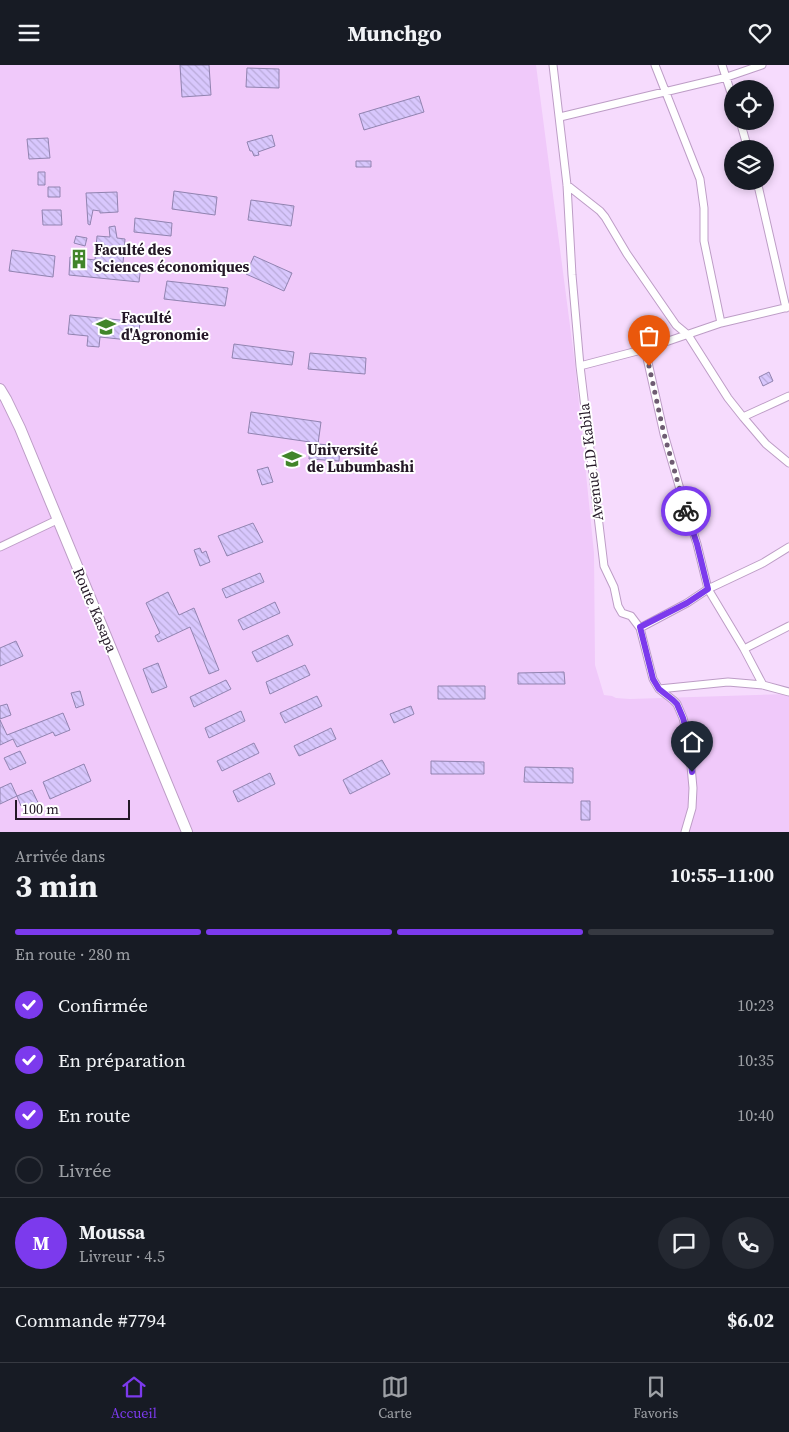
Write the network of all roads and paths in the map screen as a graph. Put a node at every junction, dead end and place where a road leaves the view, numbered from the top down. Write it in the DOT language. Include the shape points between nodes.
graph roads {
  1 [pos="553,65"];
  2 [pos="655,65"];
  3 [pos="722,65"];
  4 [pos="762,65"];
  5 [pos="727,77"];
  6 [pos="728,80"];
  7 [pos="665,92"];
  8 [pos="560,117"];
  9 [pos="567,185"];
  10 [pos="759,190"];
  11 [pos="787,307"];
  12 [pos="721,323"];
  13 [pos="688,335"];
  14 [pos="645,349"];
  15 [pos="580,366"];
  16 [pos="0,389"];
  17 [pos="789,396"];
  18 [pos="743,417"];
  19 [pos="789,463"];
  20 [pos="57,520"];
  21 [pos="0,547"];
  22 [pos="789,547"];
  23 [pos="708,589"];
  24 [pos="789,626"];
  25 [pos="640,627"];
  26 [pos="744,649"];
  27 [pos="763,685"];
  28 [pos="659,689"];
  29 [pos="789,692"];
  30 [pos="187,832"];
  31 [pos="685,832"];
  1 -- 8 [label="street, Avenue LD Kabila"];
  2 -- 7 [label="street"];
  3 -- 5 [label="street"];
  4 -- 5 [label="street"];
  5 -- 6 [label="street"];
  5 -- 7 [label="street"];
  7 -- 8 [label="street"];
  7 -- 12 [label="street" via="700,179 704,241"];
  8 -- 9 [label="street, Avenue LD Kabila"];
  9 -- 13 [label="street" via="605,217 676,325"];
  9 -- 15 [label="street, Avenue LD Kabila"];
  10 -- 11 [label="street"];
  11 -- 12 [label="street"];
  12 -- 13 [label="street"];
  13 -- 14 [label="street"];
  13 -- 18 [label="street"];
  14 -- 15 [label="street"];
  14 -- 23 [label="street" via="664,434"];
  15 -- 25 [label="street, Avenue LD Kabila" via="604,566 622,613"];
  16 -- 20 [label="main road, Route Kasapa" via="20,428"];
  17 -- 18 [label="street"];
  18 -- 19 [label="street" via="766,444"];
  20 -- 21 [label="street"];
  20 -- 30 [label="main road, Route Kasapa"];
  22 -- 23 [label="street"];
  23 -- 25 [label="street"];
  23 -- 26 [label="street"];
  24 -- 26 [label="street"];
  25 -- 28 [label="street" via="651,673"];
  26 -- 27 [label="street"];
  27 -- 28 [label="street" via="728,683"];
  27 -- 29 [label="street"];
  28 -- 31 [label="street" via="677,704 687,733 693,788 692,808"];
}
